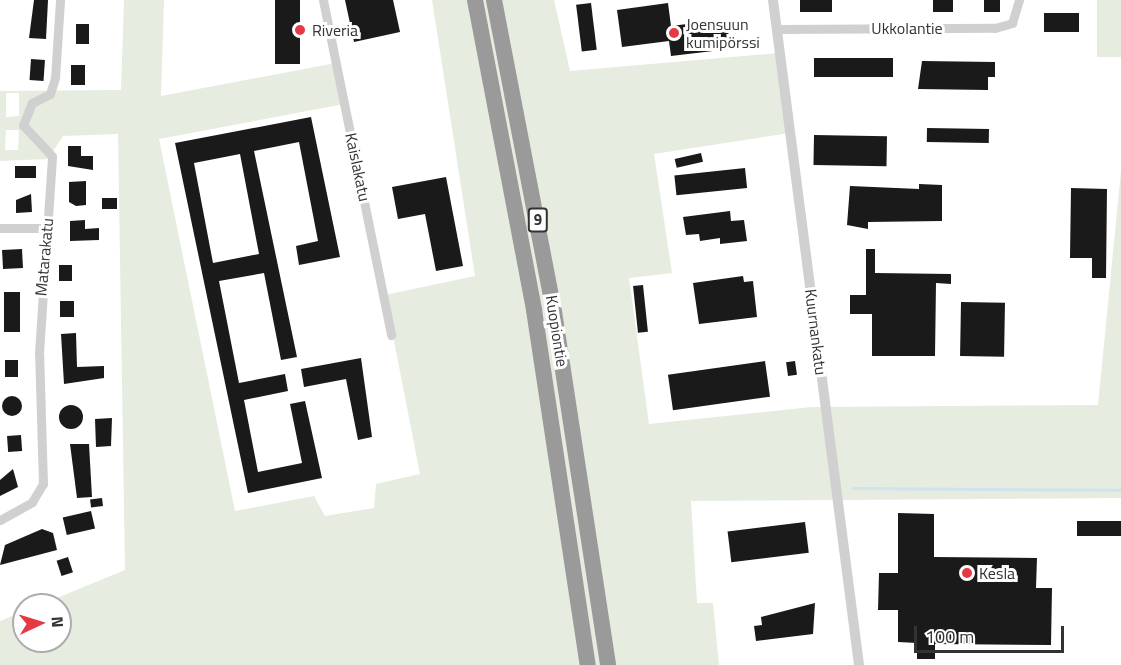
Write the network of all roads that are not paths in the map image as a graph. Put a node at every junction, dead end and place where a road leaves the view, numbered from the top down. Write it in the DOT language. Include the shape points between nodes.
graph roads {
  1 [pos="60,0"];
  2 [pos="323,0"];
  3 [pos="475,0"];
  4 [pos="494,0"];
  5 [pos="773,0"];
  6 [pos="1018,0"];
  7 [pos="777,29"];
  8 [pos="0,228"];
  9 [pos="46,228"];
  10 [pos="391,335"];
  11 [pos="0,520"];
  12 [pos="588,665"];
  13 [pos="608,665"];
  14 [pos="859,665"];
  1 -- 9 [label="street, Matarakatu" via="55,78 50,94 32,103 23,125 52,156"];
  2 -- 10 [label="street, Kaislakatu"];
  3 -- 12 [label="highway, Kuopiontie / 9" via="555,444"];
  4 -- 13 [label="highway, Kuopiontie / 9" via="575,441"];
  5 -- 7 [label="street, Kuurnankatu"];
  6 -- 7 [label="street, Ukkolantie" via="1011,22 995,28"];
  7 -- 14 [label="street, Kuurnankatu"];
  8 -- 9 [label="street"];
  9 -- 11 [label="street, Matarakatu" via="39,353 43,484 32,502"];
}
